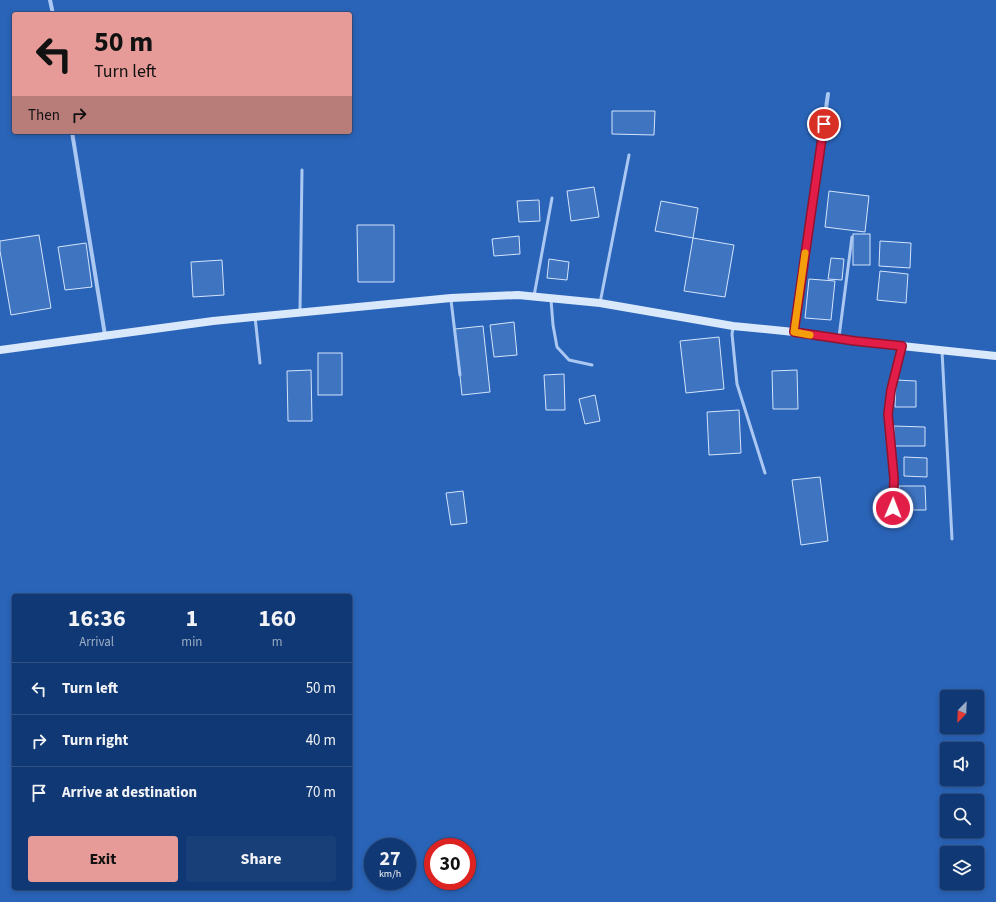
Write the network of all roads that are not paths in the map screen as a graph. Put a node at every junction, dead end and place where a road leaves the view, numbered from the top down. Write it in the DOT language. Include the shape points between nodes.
graph roads {
  1 [pos="50,0"];
  2 [pos="53,12"];
  3 [pos="828,94"];
  4 [pos="72,134"];
  5 [pos="629,155"];
  6 [pos="302,170"];
  7 [pos="552,198"];
  8 [pos="852,237"];
  9 [pos="534,296"];
  10 [pos="451,298"];
  11 [pos="551,298"];
  12 [pos="600,303"];
  13 [pos="300,313"];
  14 [pos="255,317"];
  15 [pos="733,326"];
  16 [pos="794,332"];
  17 [pos="105,335"];
  18 [pos="839,339"];
  19 [pos="902,346"];
  20 [pos="0,350"];
  21 [pos="942,351"];
  22 [pos="996,356"];
  23 [pos="260,363"];
  24 [pos="592,365"];
  25 [pos="460,375"];
  26 [pos="765,473"];
  27 [pos="893,522"];
  28 [pos="952,539"];
  1 -- 2 [label="street"];
  3 -- 16 [label="street"];
  4 -- 17 [label="street"];
  5 -- 12 [label="lane"];
  6 -- 13 [label="lane"];
  7 -- 9 [label="lane"];
  8 -- 18 [label="lane"];
  9 -- 10 [label="street"];
  9 -- 11 [label="street"];
  10 -- 13 [label="street"];
  10 -- 25 [label="lane"];
  11 -- 12 [label="street"];
  11 -- 24 [label="lane" via="557,347 569,360"];
  12 -- 15 [label="street"];
  13 -- 14 [label="street"];
  14 -- 17 [label="street"];
  14 -- 23 [label="lane"];
  15 -- 16 [label="street"];
  15 -- 26 [label="lane" via="737,384"];
  16 -- 18 [label="street"];
  17 -- 20 [label="street"];
  18 -- 19 [label="street"];
  19 -- 21 [label="street"];
  19 -- 27 [label="street" via="888,414 894,478"];
  21 -- 22 [label="street"];
  21 -- 28 [label="lane"];
}
